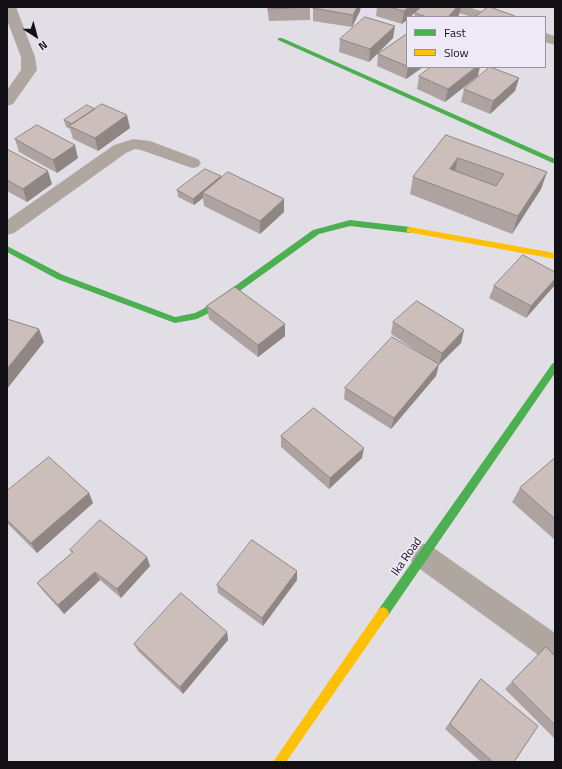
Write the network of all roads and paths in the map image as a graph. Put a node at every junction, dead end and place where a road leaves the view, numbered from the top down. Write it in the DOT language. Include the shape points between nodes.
graph roads {
  1 [pos="9,7"];
  2 [pos="454,7"];
  3 [pos="483,16"];
  4 [pos="280,39"];
  5 [pos="7,101"];
  6 [pos="555,162"];
  7 [pos="192,163"];
  8 [pos="7,229"];
  9 [pos="7,249"];
  10 [pos="555,256"];
  11 [pos="555,366"];
  12 [pos="422,555"];
  13 [pos="555,650"];
  14 [pos="279,762"];
  1 -- 5 [label="street" via="28,57 29,70"];
  2 -- 3 [label="street"];
  4 -- 6 [label="street"];
  7 -- 8 [label="street" via="144,145 133,144 120,149"];
  9 -- 10 [label="street" via="60,277 175,320 197,316 206,311 316,232 350,223 406,229"];
  11 -- 12 [label="street, Ika Road"];
  12 -- 13 [label="street"];
  12 -- 14 [label="street, Ika Road"];
}
